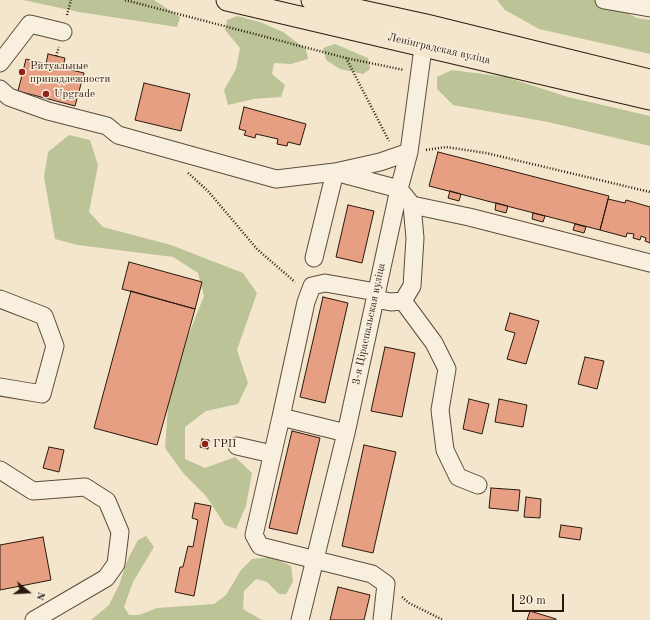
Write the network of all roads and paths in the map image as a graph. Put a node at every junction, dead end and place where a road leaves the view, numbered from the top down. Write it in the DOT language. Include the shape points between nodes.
graph roads {
  1 [pos="228,0"];
  2 [pos="312,0"];
  3 [pos="604,0"];
  4 [pos="650,8"];
  5 [pos="63,32"];
  6 [pos="425,35"];
  7 [pos="346,58"];
  8 [pos="0,62"];
  9 [pos="650,80"];
  10 [pos="0,89"];
  11 [pos="650,99"];
  12 [pos="403,154"];
  13 [pos="185,170"];
  14 [pos="335,172"];
  15 [pos="399,189"];
  16 [pos="650,192"];
  17 [pos="412,205"];
  18 [pos="314,258"];
  19 [pos="650,263"];
  20 [pos="376,295"];
  21 [pos="0,299"];
  22 [pos="403,301"];
  23 [pos="306,302"];
  24 [pos="0,387"];
  25 [pos="281,418"];
  26 [pos="346,433"];
  27 [pos="237,446"];
  28 [pos="272,454"];
  29 [pos="0,470"];
  30 [pos="478,485"];
  31 [pos="314,559"];
  32 [pos="386,584"];
  33 [pos="34,620"];
  34 [pos="300,620"];
  35 [pos="382,620"];
  36 [pos="443,620"];
  1 -- 6 [label="main road, Ленінградская вуліца"];
  2 -- 6 [label="main road, Ленінградская вуліца"];
  3 -- 4 [label="street"];
  5 -- 8 [label="street" via="30,24"];
  6 -- 9 [label="main road, Ленінградская вуліца"];
  6 -- 11 [label="main road, Ленінградская вуліца"];
  6 -- 12 [label="street, 3-я Ціраспальская вуліца"];
  7 -- 12 [label="path"];
  10 -- 14 [label="street" via="8,97 48,111 107,126 118,135 276,179"];
  12 -- 14 [label="street"];
  12 -- 15 [label="street, 3-я Ціраспальская вуліца"];
  12 -- 16 [label="path" via="446,147 486,153"];
  13 -- 23 [label="path" via="208,191 257,249 293,280"];
  14 -- 15 [label="street"];
  14 -- 18 [label="street"];
  15 -- 17 [label="street"];
  15 -- 20 [label="street, 3-я Ціраспальская вуліца"];
  17 -- 19 [label="street" via="469,216"];
  17 -- 22 [label="street" via="415,270 412,286"];
  20 -- 22 [label="street" via="391,302"];
  20 -- 23 [label="street" via="325,283 312,286"];
  20 -- 26 [label="street, 3-я Ціраспальская вуліца"];
  21 -- 24 [label="street" via="44,316 55,346 42,394"];
  22 -- 30 [label="street" via="434,343 447,370 440,410 445,450 458,477"];
  23 -- 25 [label="street"];
  25 -- 26 [label="street"];
  25 -- 28 [label="street"];
  26 -- 31 [label="street, 3-я Ціраспальская вуліца"];
  27 -- 28 [label="street"];
  28 -- 31 [label="street" via="254,535 260,546"];
  29 -- 33 [label="street" via="33,491 85,487 107,501 120,532 116,564 106,578"];
  31 -- 32 [label="street" via="372,574"];
  31 -- 34 [label="street, 3-я Ціраспальская вуліца"];
  32 -- 35 [label="street"];
  32 -- 36 [label="path" via="409,603"];
}
